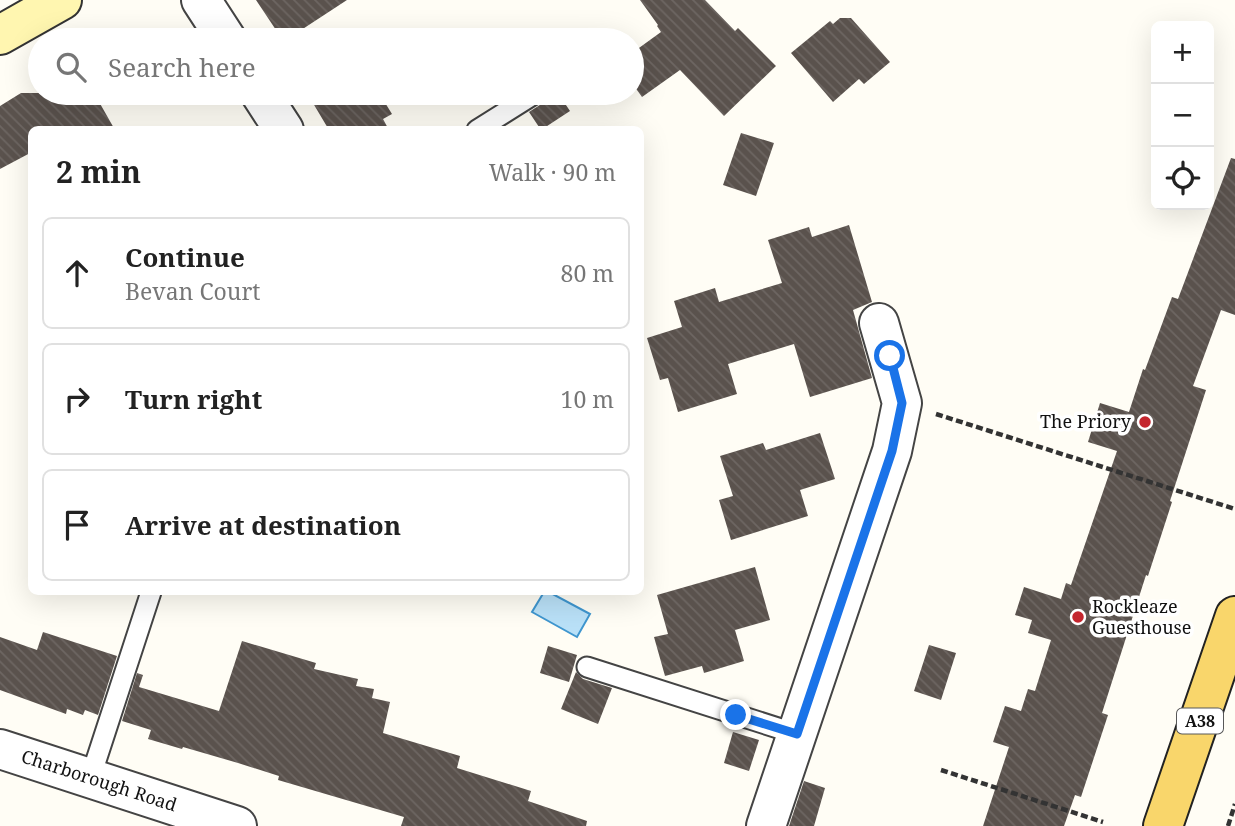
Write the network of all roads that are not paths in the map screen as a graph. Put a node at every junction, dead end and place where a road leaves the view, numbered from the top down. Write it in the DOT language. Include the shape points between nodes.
graph roads {
  1 [pos="62,0"];
  2 [pos="201,0"];
  3 [pos="20,18"];
  4 [pos="219,28"];
  5 [pos="268,105"];
  6 [pos="517,105"];
  7 [pos="281,126"];
  8 [pos="483,126"];
  9 [pos="879,323"];
  10 [pos="151,595"];
  11 [pos="1235,616"];
  12 [pos="587,667"];
  13 [pos="805,736"];
  14 [pos="0,750"];
  15 [pos="90,779"];
  16 [pos="237,826"];
  17 [pos="766,826"];
  18 [pos="1163,826"];
  1 -- 3 [label="main road"];
  2 -- 4 [label="street"];
  5 -- 7 [label="street"];
  6 -- 8 [label="lane"];
  9 -- 13 [label="street" via="902,403 892,451"];
  10 -- 15 [label="lane"];
  11 -- 18 [label="main road, A38"];
  12 -- 13 [label="lane"];
  13 -- 17 [label="street"];
  14 -- 15 [label="street, Charborough Road"];
  15 -- 16 [label="street, Charborough Road"];
}
